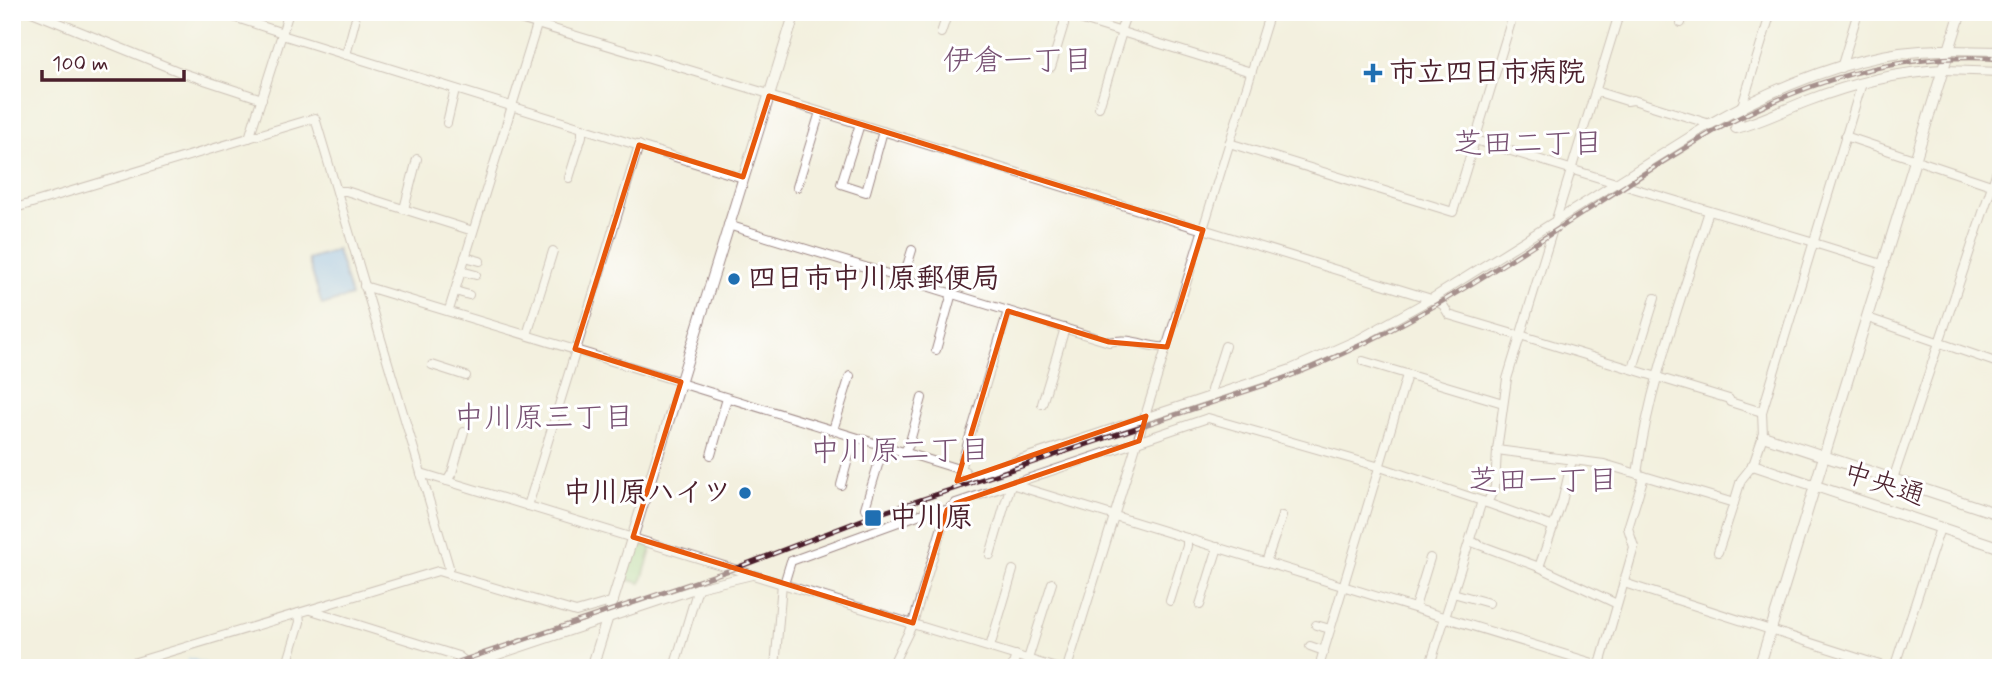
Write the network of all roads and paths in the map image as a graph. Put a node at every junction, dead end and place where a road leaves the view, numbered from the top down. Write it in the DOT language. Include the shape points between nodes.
graph roads {
  1 [pos="32,12"];
  2 [pos="218,12"];
  3 [pos="289,12"];
  4 [pos="497,12"];
  5 [pos="541,12"];
  6 [pos="775,12"];
  7 [pos="948,12"];
  8 [pos="1096,12"];
  9 [pos="1127,12"];
  10 [pos="1270,12"];
  11 [pos="1514,12"];
  12 [pos="1684,12"];
  13 [pos="1771,12"];
  14 [pos="1858,12"];
  15 [pos="1961,12"];
  16 [pos="1060,13"];
  17 [pos="1617,13"];
  18 [pos="794,15"];
  19 [pos="355,22"];
  20 [pos="1093,23"];
  21 [pos="1681,23"];
  22 [pos="537,25"];
  23 [pos="1121,32"];
  24 [pos="941,33"];
  25 [pos="282,34"];
  26 [pos="1950,50"];
  27 [pos="2001,51"];
  28 [pos="346,55"];
  29 [pos="1051,66"];
  30 [pos="1841,68"];
  31 [pos="1944,70"];
  32 [pos="1251,72"];
  33 [pos="2001,72"];
  34 [pos="1862,83"];
  35 [pos="456,89"];
  36 [pos="1595,91"];
  37 [pos="769,95"];
  38 [pos="262,99"];
  39 [pos="511,106"];
  40 [pos="1742,106"];
  41 [pos="1098,107"];
  42 [pos="820,112"];
  43 [pos="447,123"];
  44 [pos="860,124"];
  45 [pos="1710,124"];
  46 [pos="582,128"];
  47 [pos="883,131"];
  48 [pos="1845,136"];
  49 [pos="249,138"];
  50 [pos="1475,139"];
  51 [pos="1229,143"];
  52 [pos="639,145"];
  53 [pos="417,159"];
  54 [pos="2001,159"];
  55 [pos="1916,160"];
  56 [pos="1571,169"];
  57 [pos="569,178"];
  58 [pos="743,178"];
  59 [pos="1616,183"];
  60 [pos="1991,185"];
  61 [pos="797,187"];
  62 [pos="337,191"];
  63 [pos="12,209"];
  64 [pos="404,209"];
  65 [pos="1709,211"];
  66 [pos="1555,222"];
  67 [pos="728,225"];
  68 [pos="1203,229"];
  69 [pos="473,231"];
  70 [pos="1814,242"];
  71 [pos="912,250"];
  72 [pos="553,251"];
  73 [pos="465,257"];
  74 [pos="480,261"];
  75 [pos="1885,265"];
  76 [pos="461,271"];
  77 [pos="476,275"];
  78 [pos="903,279"];
  79 [pos="365,286"];
  80 [pos="455,291"];
  81 [pos="952,293"];
  82 [pos="469,295"];
  83 [pos="1655,298"];
  84 [pos="1431,299"];
  85 [pos="449,310"];
  86 [pos="1008,311"];
  87 [pos="1868,318"];
  88 [pos="1065,328"];
  89 [pos="527,335"];
  90 [pos="1520,335"];
  91 [pos="1939,344"];
  92 [pos="1225,346"];
  93 [pos="1167,347"];
  94 [pos="575,349"];
  95 [pos="936,350"];
  96 [pos="1363,361"];
  97 [pos="2001,364"];
  98 [pos="432,365"];
  99 [pos="1633,369"];
  100 [pos="1407,375"];
  101 [pos="466,376"];
  102 [pos="850,376"];
  103 [pos="1658,377"];
  104 [pos="680,382"];
  105 [pos="1212,396"];
  106 [pos="727,398"];
  107 [pos="922,398"];
  108 [pos="1503,403"];
  109 [pos="1042,404"];
  110 [pos="1762,412"];
  111 [pos="1146,416"];
  112 [pos="833,430"];
  113 [pos="464,432"];
  114 [pos="1763,436"];
  115 [pos="854,437"];
  116 [pos="1139,441"];
  117 [pos="884,444"];
  118 [pos="1497,450"];
  119 [pos="905,451"];
  120 [pos="711,455"];
  121 [pos="1825,455"];
  122 [pos="1572,460"];
  123 [pos="1753,465"];
  124 [pos="1380,467"];
  125 [pos="960,469"];
  126 [pos="421,473"];
  127 [pos="1641,475"];
  128 [pos="1893,479"];
  129 [pos="447,481"];
  130 [pos="1011,484"];
  131 [pos="841,485"];
  132 [pos="1817,487"];
  133 [pos="1485,502"];
  134 [pos="1734,503"];
  135 [pos="528,506"];
  136 [pos="865,508"];
  137 [pos="947,510"];
  138 [pos="2001,514"];
  139 [pos="1115,516"];
  140 [pos="1282,516"];
  141 [pos="1554,527"];
  142 [pos="1940,528"];
  143 [pos="634,537"];
  144 [pos="1187,538"];
  145 [pos="1469,541"];
  146 [pos="1218,547"];
  147 [pos="2001,548"];
  148 [pos="1718,552"];
  149 [pos="990,555"];
  150 [pos="1430,558"];
  151 [pos="1266,562"];
  152 [pos="1539,567"];
  153 [pos="1013,570"];
  154 [pos="447,573"];
  155 [pos="752,575"];
  156 [pos="1052,583"];
  157 [pos="1623,583"];
  158 [pos="783,584"];
  159 [pos="1343,585"];
  160 [pos="698,588"];
  161 [pos="1453,593"];
  162 [pos="614,601"];
  163 [pos="1170,601"];
  164 [pos="1489,603"];
  165 [pos="1617,604"];
  166 [pos="1200,605"];
  167 [pos="1415,607"];
  168 [pos="311,610"];
  169 [pos="299,613"];
  170 [pos="1445,616"];
  171 [pos="607,619"];
  172 [pos="913,623"];
  173 [pos="1316,625"];
  174 [pos="1330,629"];
  175 [pos="1772,630"];
  176 [pos="1310,646"];
  177 [pos="990,647"];
  178 [pos="1016,655"];
  179 [pos="1028,659"];
  180 [pos="478,661"];
  181 [pos="152,663"];
  182 [pos="1599,666"];
  183 [pos="116,668"];
  184 [pos="286,668"];
  185 [pos="459,668"];
  186 [pos="499,668"];
  187 [pos="592,668"];
  188 [pos="674,668"];
  189 [pos="775,668"];
  190 [pos="891,668"];
  191 [pos="1012,668"];
  192 [pos="1056,668"];
  193 [pos="1067,668"];
  194 [pos="1429,668"];
  195 [pos="1609,668"];
  196 [pos="1759,668"];
  197 [pos="1889,668"];
  198 [pos="1894,668"];
  1 -- 38 [label="street" via="180,72"];
  2 -- 25 [label="street"];
  3 -- 25 [label="street"];
  4 -- 22 [label="street"];
  5 -- 22 [label="street"];
  6 -- 18 [label="street"];
  7 -- 24 [label="street"];
  8 -- 20 [label="street"];
  9 -- 23 [label="street"];
  10 -- 32 [label="street"];
  11 -- 50 [label="street"];
  12 -- 21 [label="street"];
  13 -- 40 [label="street"];
  14 -- 30 [label="street"];
  15 -- 26 [label="street"];
  16 -- 20 [label="street"];
  16 -- 29 [label="street" via="1064,24"];
  17 -- 36 [label="street"];
  18 -- 37 [label="street"];
  19 -- 28 [label="street"];
  20 -- 23 [label="street"];
  22 -- 37 [label="street"];
  22 -- 39 [label="street"];
  23 -- 32 [label="street"];
  23 -- 41 [label="street"];
  25 -- 28 [label="street"];
  25 -- 38 [label="street"];
  26 -- 27 [label="street"];
  26 -- 30 [label="street" via="1880,58"];
  26 -- 31 [label="street"];
  28 -- 35 [label="street"];
  30 -- 40 [label="street" via="1802,79"];
  31 -- 33 [label="street"];
  31 -- 34 [label="street"];
  31 -- 55 [label="street"];
  32 -- 51 [label="street"];
  34 -- 40 [label="street" via="1736,128"];
  34 -- 48 [label="street"];
  35 -- 39 [label="street"];
  35 -- 43 [label="street"];
  36 -- 45 [label="street"];
  36 -- 56 [label="street"];
  37 -- 42 [label="street"];
  37 -- 58 [label="street"];
  38 -- 49 [label="street"];
  39 -- 46 [label="street"];
  39 -- 69 [label="street"];
  40 -- 45 [label="street"];
  42 -- 44 [label="street"];
  42 -- 61 [label="street"];
  44 -- 47 [label="street"];
  44 -- 47 [label="street" via="841,184 866,192"];
  45 -- 59 [label="street"];
  46 -- 52 [label="street"];
  46 -- 57 [label="street"];
  47 -- 68 [label="street"];
  48 -- 55 [label="street"];
  48 -- 70 [label="street"];
  49 -- 62 [label="street" via="315,118"];
  49 -- 63 [label="street"];
  50 -- 51 [label="street" via="1453,212"];
  50 -- 56 [label="street"];
  51 -- 68 [label="street"];
  52 -- 58 [label="street"];
  52 -- 94 [label="street"];
  53 -- 64 [label="street"];
  54 -- 60 [label="street"];
  55 -- 60 [label="street"];
  55 -- 75 [label="street"];
  56 -- 59 [label="street"];
  56 -- 66 [label="street"];
  58 -- 67 [label="street"];
  59 -- 65 [label="street"];
  59 -- 66 [label="street"];
  60 -- 91 [label="street"];
  62 -- 64 [label="street"];
  62 -- 79 [label="street"];
  64 -- 69 [label="street"];
  65 -- 70 [label="street"];
  65 -- 103 [label="street"];
  66 -- 84 [label="street"];
  66 -- 90 [label="street"];
  67 -- 78 [label="street"];
  67 -- 104 [label="street"];
  68 -- 84 [label="street"];
  68 -- 93 [label="street"];
  69 -- 73 [label="street"];
  70 -- 75 [label="street"];
  70 -- 110 [label="street"];
  71 -- 78 [label="street"];
  72 -- 89 [label="street"];
  73 -- 74 [label="street"];
  73 -- 76 [label="street"];
  75 -- 87 [label="street"];
  76 -- 77 [label="street"];
  76 -- 80 [label="street"];
  78 -- 81 [label="street"];
  79 -- 85 [label="street"];
  79 -- 126 [label="street"];
  80 -- 82 [label="street"];
  80 -- 85 [label="street"];
  81 -- 86 [label="street"];
  81 -- 95 [label="street"];
  83 -- 99 [label="street"];
  84 -- 90 [label="street" via="1449,315"];
  84 -- 105 [label="street" via="1325,354"];
  85 -- 89 [label="street"];
  86 -- 88 [label="street"];
  86 -- 125 [label="street"];
  87 -- 91 [label="street"];
  87 -- 121 [label="street"];
  88 -- 93 [label="street" via="1109,342 1124,339"];
  88 -- 109 [label="street"];
  89 -- 94 [label="street"];
  90 -- 99 [label="street"];
  90 -- 108 [label="street"];
  91 -- 97 [label="street"];
  91 -- 128 [label="street"];
  92 -- 105 [label="street"];
  93 -- 111 [label="street"];
  94 -- 104 [label="street"];
  94 -- 135 [label="street"];
  96 -- 100 [label="street"];
  98 -- 101 [label="street"];
  99 -- 103 [label="street"];
  100 -- 108 [label="street"];
  100 -- 124 [label="street"];
  102 -- 112 [label="street"];
  103 -- 110 [label="street"];
  103 -- 127 [label="street" via="1643,431"];
  104 -- 106 [label="street"];
  104 -- 143 [label="street"];
  105 -- 111 [label="street"];
  106 -- 112 [label="street"];
  106 -- 120 [label="street"];
  107 -- 119 [label="street"];
  108 -- 118 [label="street"];
  110 -- 114 [label="street"];
  111 -- 116 [label="street"];
  111 -- 125 [label="street" via="968,477"];
  112 -- 115 [label="street"];
  113 -- 129 [label="street"];
  114 -- 121 [label="street, 中央通"];
  114 -- 123 [label="street"];
  115 -- 117 [label="street"];
  115 -- 131 [label="street"];
  116 -- 124 [label="street" via="1210,418"];
  116 -- 130 [label="street"];
  116 -- 139 [label="street"];
  117 -- 119 [label="street"];
  117 -- 136 [label="street"];
  118 -- 122 [label="street"];
  118 -- 133 [label="street" via="1495,486"];
  119 -- 125 [label="street"];
  121 -- 128 [label="street, 中央通"];
  121 -- 132 [label="street"];
  122 -- 127 [label="street"];
  122 -- 141 [label="street"];
  123 -- 132 [label="street, 中央通"];
  123 -- 134 [label="street" via="1741,480"];
  124 -- 133 [label="street"];
  124 -- 159 [label="street"];
  126 -- 129 [label="street"];
  126 -- 154 [label="street"];
  127 -- 134 [label="street"];
  127 -- 157 [label="street" via="1628,528 1634,547"];
  128 -- 138 [label="street, 中央通"];
  129 -- 135 [label="street"];
  130 -- 137 [label="street" via="963,499"];
  130 -- 139 [label="street"];
  130 -- 149 [label="street"];
  132 -- 142 [label="street, 中央通"];
  132 -- 175 [label="street"];
  133 -- 141 [label="street"];
  133 -- 145 [label="street"];
  134 -- 148 [label="street"];
  135 -- 143 [label="street"];
  137 -- 158 [label="street" via="937,508 791,561"];
  137 -- 172 [label="street"];
  139 -- 144 [label="street"];
  139 -- 193 [label="street"];
  140 -- 151 [label="street"];
  141 -- 152 [label="street"];
  142 -- 147 [label="street, 中央通"];
  142 -- 198 [label="street"];
  143 -- 155 [label="street"];
  143 -- 162 [label="street"];
  144 -- 146 [label="street"];
  144 -- 163 [label="street"];
  145 -- 152 [label="street"];
  145 -- 161 [label="street"];
  146 -- 151 [label="street"];
  146 -- 166 [label="street"];
  150 -- 167 [label="street"];
  151 -- 159 [label="street"];
  152 -- 165 [label="street"];
  153 -- 177 [label="street"];
  154 -- 162 [label="street" via="576,612"];
  154 -- 168 [label="street" via="438,571"];
  155 -- 158 [label="street"];
  155 -- 160 [label="street"];
  156 -- 179 [label="street"];
  157 -- 165 [label="street"];
  157 -- 175 [label="street"];
  158 -- 172 [label="street"];
  158 -- 189 [label="street"];
  159 -- 167 [label="street"];
  159 -- 174 [label="street"];
  160 -- 171 [label="street"];
  160 -- 188 [label="street"];
  161 -- 164 [label="street"];
  161 -- 170 [label="street"];
  162 -- 171 [label="street"];
  165 -- 182 [label="street"];
  167 -- 170 [label="street"];
  168 -- 169 [label="street"];
  168 -- 180 [label="street" via="458,656 467,663"];
  169 -- 181 [label="street"];
  169 -- 184 [label="street"];
  170 -- 182 [label="street"];
  170 -- 194 [label="street"];
  171 -- 180 [label="street"];
  171 -- 187 [label="street"];
  172 -- 177 [label="street"];
  172 -- 190 [label="street"];
  173 -- 174 [label="street"];
  174 -- 176 [label="street" via="1322,655"];
  175 -- 196 [label="street"];
  175 -- 197 [label="street"];
  177 -- 178 [label="street"];
  178 -- 179 [label="street"];
  178 -- 191 [label="street"];
  179 -- 192 [label="street"];
  180 -- 185 [label="street"];
  180 -- 186 [label="street"];
  181 -- 183 [label="street"];
  182 -- 195 [label="street"];
}
